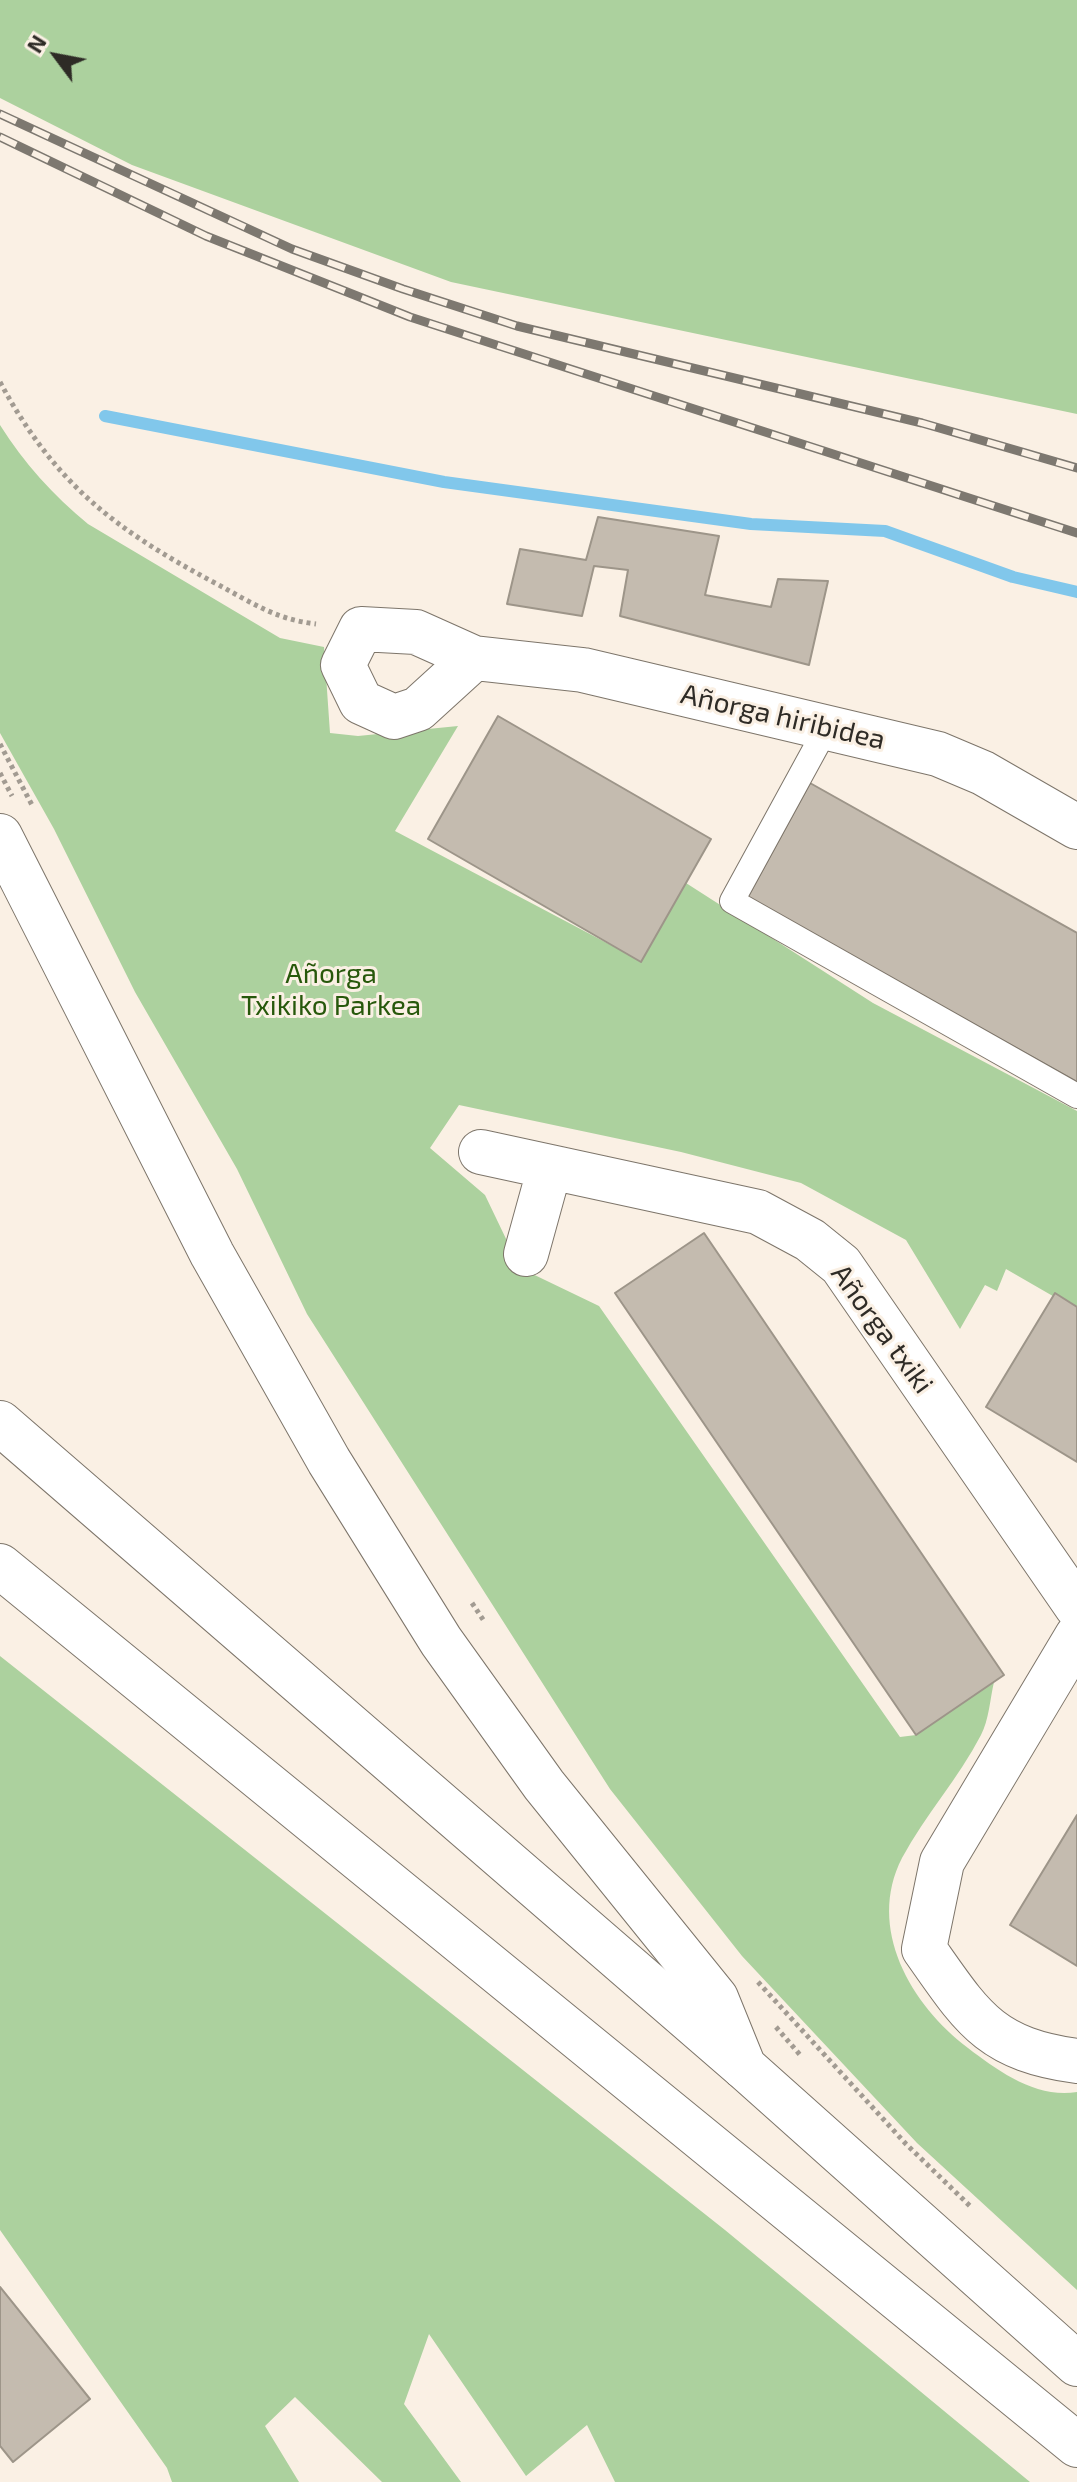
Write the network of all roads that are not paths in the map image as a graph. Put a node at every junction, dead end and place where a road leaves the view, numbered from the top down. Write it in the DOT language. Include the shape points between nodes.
graph roads {
  1 [pos="474,658"];
  2 [pos="827,727"];
  3 [pos="7,818"];
  4 [pos="1077,827"];
  5 [pos="1077,1096"];
  6 [pos="481,1152"];
  7 [pos="550,1167"];
  8 [pos="526,1254"];
  9 [pos="0,1423"];
  10 [pos="0,1566"];
  11 [pos="1077,1607"];
  12 [pos="1077,1636"];
  13 [pos="1077,2061"];
  14 [pos="744,2067"];
  15 [pos="1077,2364"];
  16 [pos="1077,2445"];
  1 -- 1 [label="main road, Añorga hiribidea" via="418,709 394,717 361,702 343,665 361,629 416,632"];
  1 -- 2 [label="main road, Añorga hiribidea" via="583,670"];
  2 -- 4 [label="main road, Añorga hiribidea" via="938,754 983,773"];
  2 -- 5 [label="lane" via="732,901"];
  3 -- 14 [label="main road" via="212,1254 329,1461 441,1641 544,1785 716,1998"];
  6 -- 7 [label="main road, Añorga txiki"];
  7 -- 8 [label="main road"];
  7 -- 11 [label="main road, Añorga txiki" via="758,1212 810,1240 841,1265"];
  9 -- 14 [label="main road"];
  10 -- 16 [label="main road"];
  12 -- 13 [label="main road" via="942,1862 924,1949 960,2001 1002,2041 1041,2056"];
  14 -- 15 [label="main road"];
}
